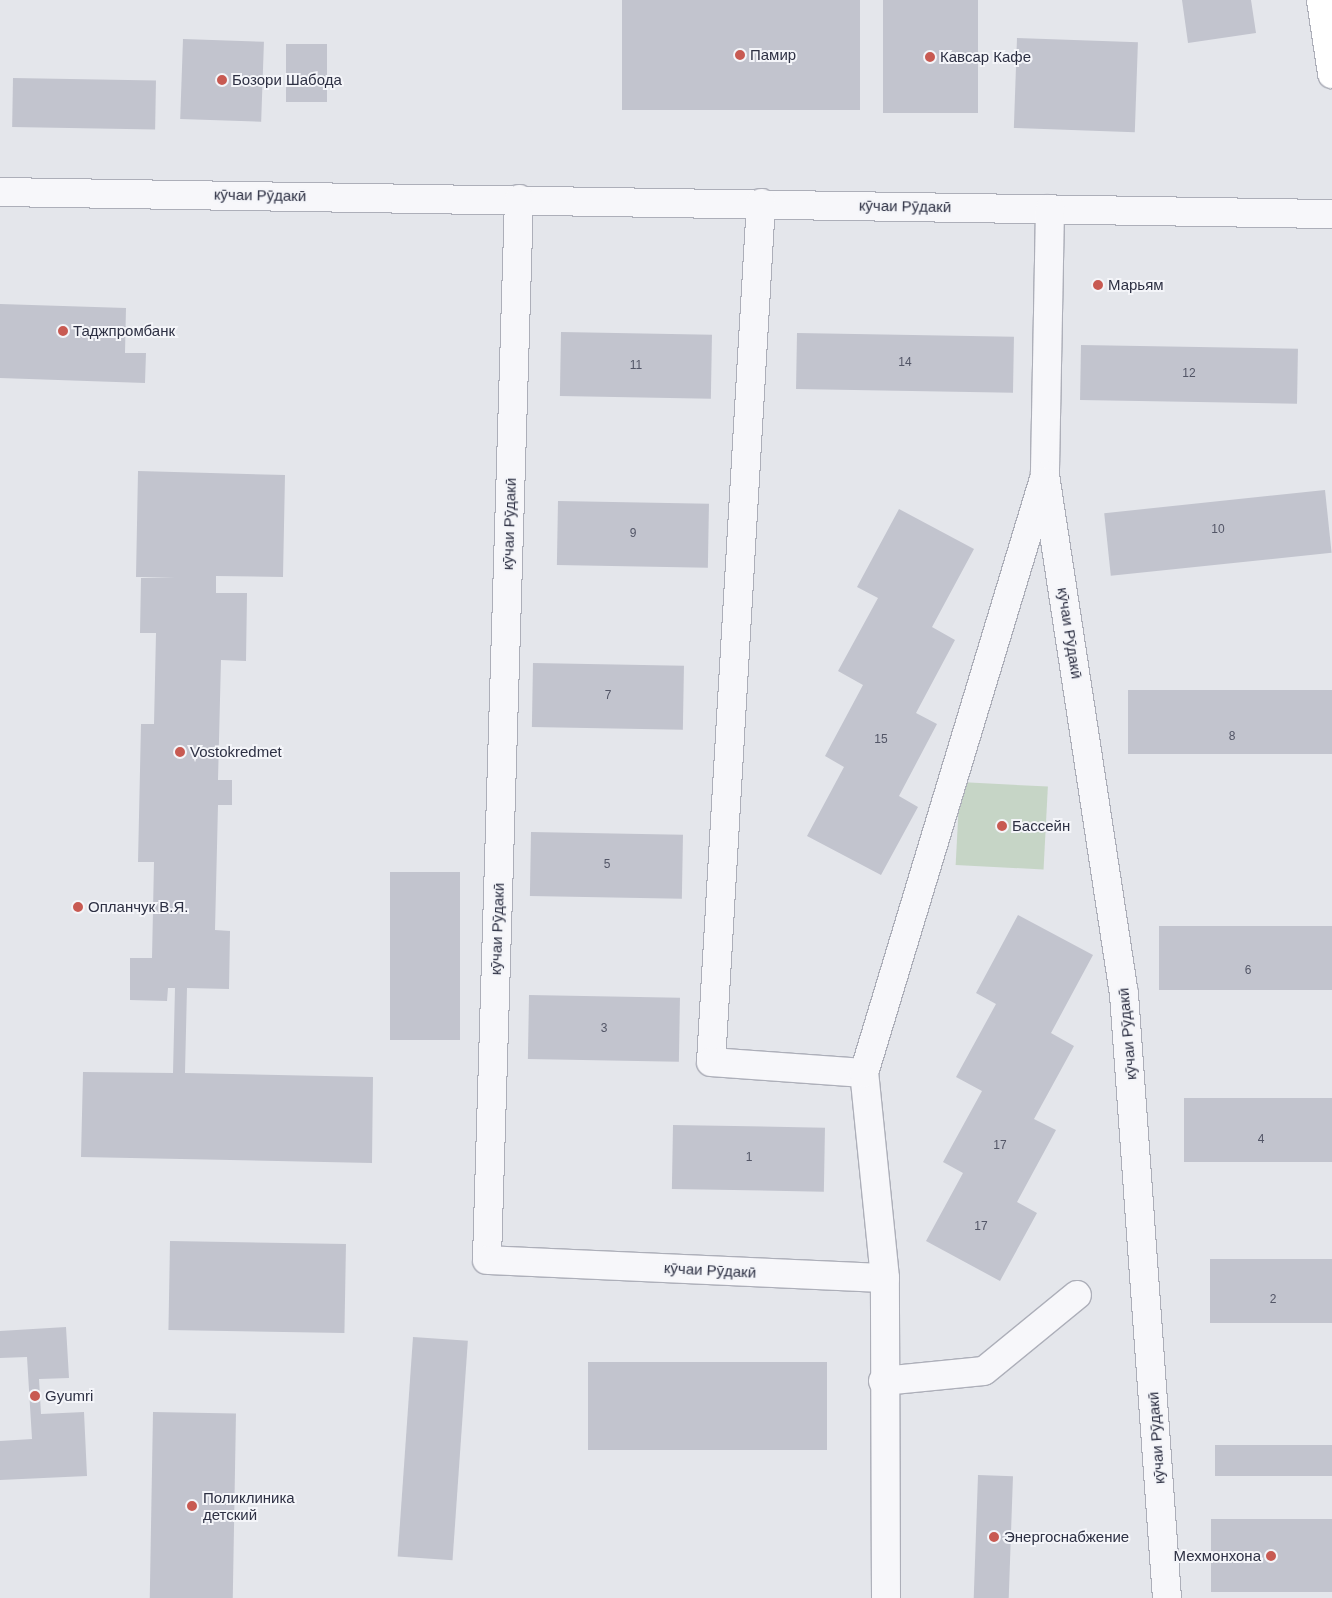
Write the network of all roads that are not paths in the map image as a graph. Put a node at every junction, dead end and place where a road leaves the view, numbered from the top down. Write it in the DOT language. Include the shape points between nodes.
graph roads {
  1 [pos="1321,0"];
  2 [pos="1332,74"];
  3 [pos="0,192"];
  4 [pos="519,199"];
  5 [pos="761,203"];
  6 [pos="1050,209"];
  7 [pos="1332,214"];
  8 [pos="1046,475"];
  9 [pos="864,1073"];
  10 [pos="885,1278"];
  11 [pos="1077,1294"];
  12 [pos="883,1381"];
  13 [pos="886,1598"];
  14 [pos="1168,1598"];
  1 -- 2 [label="main road"];
  3 -- 4 [label="street, кӯчаи Рӯдакӣ"];
  4 -- 5 [label="street, кӯчаи Рӯдакӣ"];
  4 -- 10 [label="street, кӯчаи Рӯдакӣ" via="487,1260"];
  5 -- 6 [label="street, кӯчаи Рӯдакӣ"];
  5 -- 9 [label="street" via="711,1062"];
  6 -- 7 [label="street, кӯчаи Рӯдакӣ"];
  6 -- 8 [label="street, кӯчаи Рӯдакӣ"];
  8 -- 9 [label="street, кӯчаи Рӯдакӣ"];
  8 -- 14 [label="street, кӯчаи Рӯдакӣ" via="1124,994"];
  9 -- 10 [label="street, кӯчаи Рӯдакӣ"];
  10 -- 12 [label="street, кӯчаи Рӯдакӣ"];
  11 -- 12 [label="street" via="984,1371"];
  12 -- 13 [label="street, кӯчаи Рӯдакӣ"];
}
